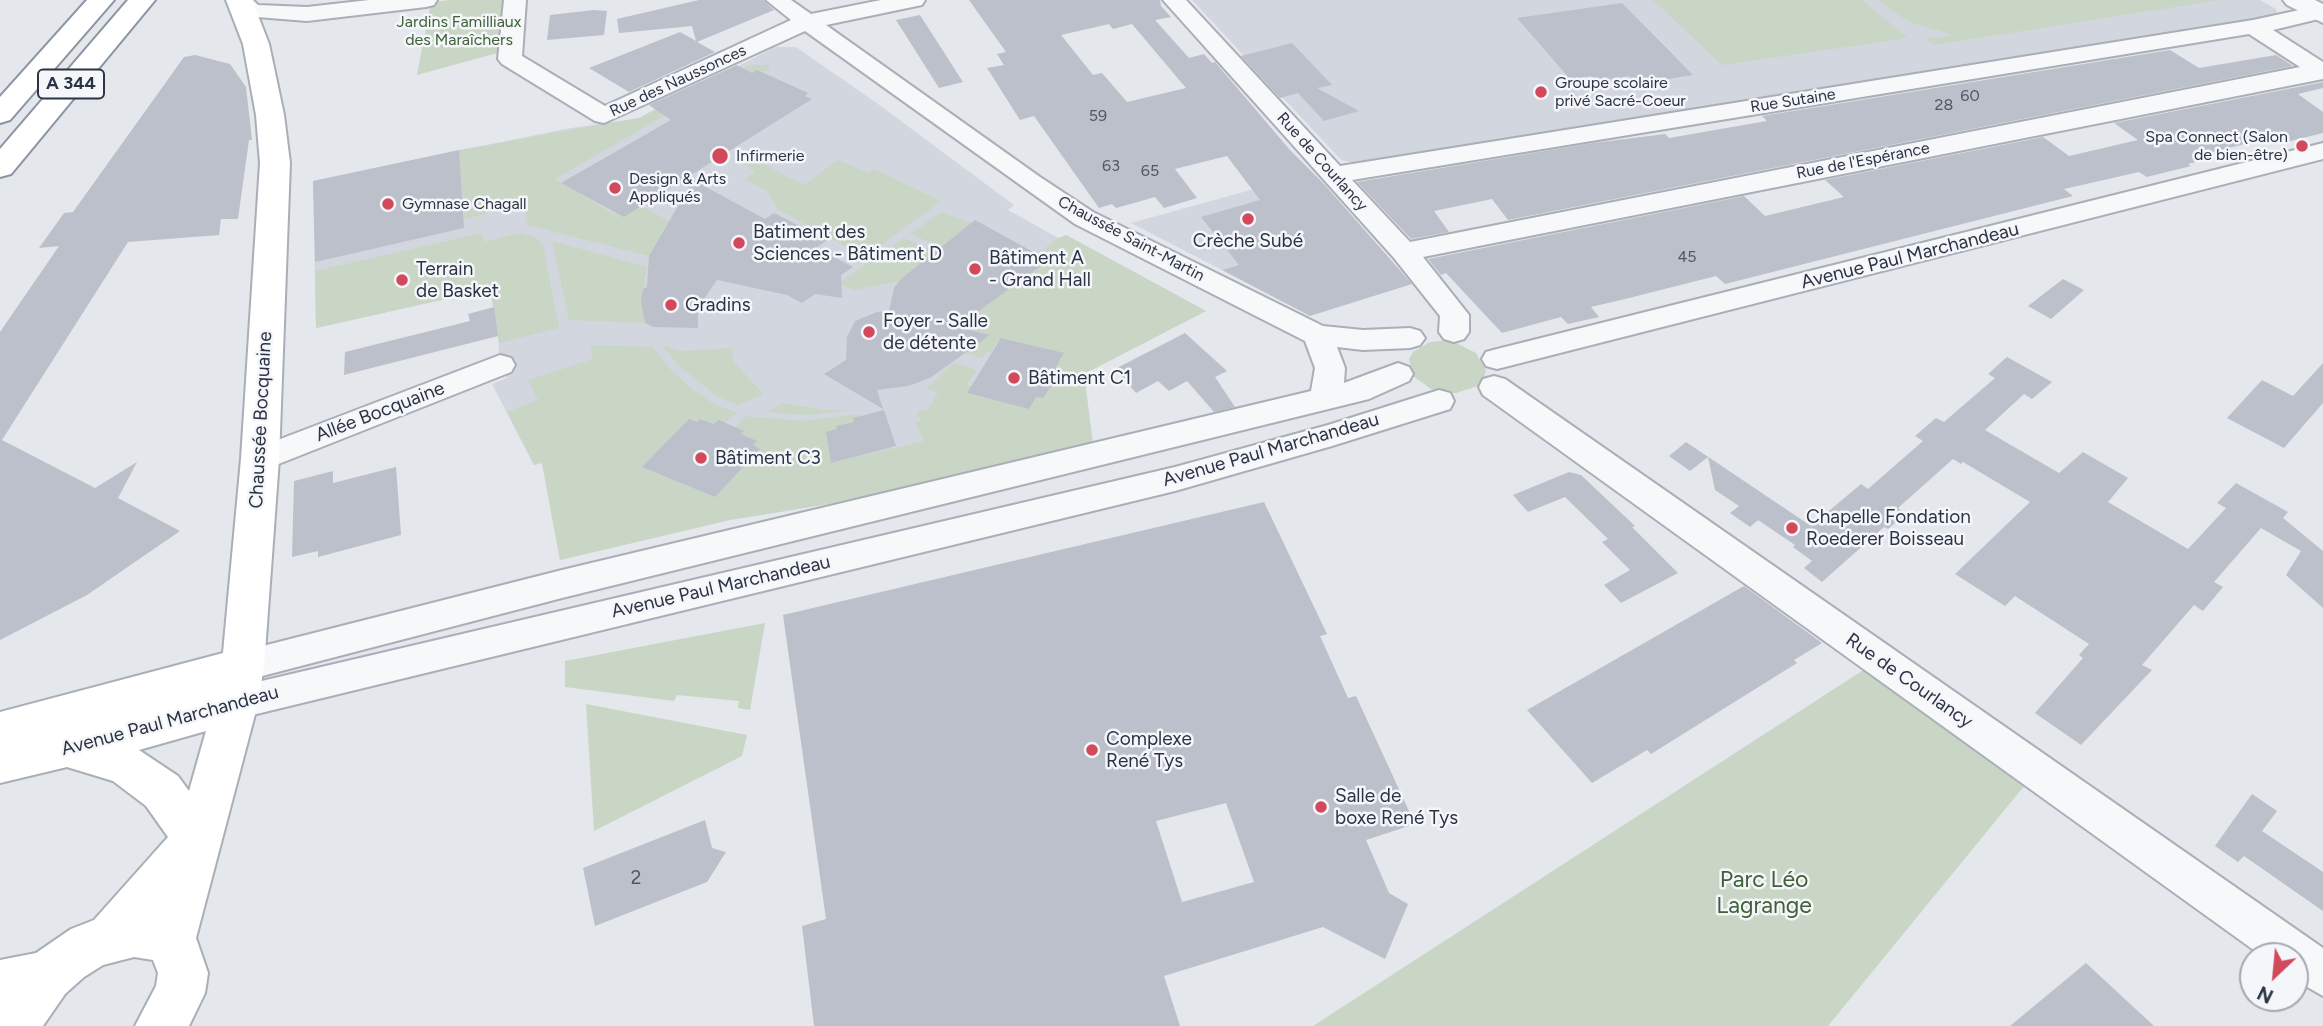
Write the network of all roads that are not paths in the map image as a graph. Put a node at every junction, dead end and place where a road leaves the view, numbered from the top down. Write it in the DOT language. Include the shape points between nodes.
graph roads {
  1 [pos="101,0"];
  2 [pos="142,0"];
  3 [pos="426,0"];
  4 [pos="515,0"];
  5 [pos="777,0"];
  6 [pos="914,0"];
  7 [pos="1174,0"];
  8 [pos="300,4"];
  9 [pos="2312,9"];
  10 [pos="245,13"];
  11 [pos="806,22"];
  12 [pos="2253,27"];
  13 [pos="2322,71"];
  14 [pos="6,105"];
  15 [pos="2323,151"];
  16 [pos="0,168"];
  17 [pos="2323,172"];
  18 [pos="1333,175"];
  19 [pos="1404,252"];
  20 [pos="1883,273"];
  21 [pos="1454,332"];
  22 [pos="1317,335"];
  23 [pos="1410,338"];
  24 [pos="500,365"];
  25 [pos="1397,372"];
  26 [pos="1497,376"];
  27 [pos="1324,398"];
  28 [pos="1439,401"];
  29 [pos="260,459"];
  30 [pos="239,685"];
  31 [pos="0,731"];
  32 [pos="69,748"];
  33 [pos="0,763"];
  34 [pos="197,839"];
  35 [pos="110,938"];
  36 [pos="170,943"];
  37 [pos="2323,974"];
  38 [pos="23,981"];
  39 [pos="16,1026"];
  40 [pos="161,1026"];
  1 -- 14 [label="main road, A 344"];
  2 -- 16 [label="main road, A 344"];
  3 -- 8 [label="street" via="307,14"];
  4 -- 11 [label="street, Rue des Naussonces" via="510,59 604,116"];
  5 -- 11 [label="street, Chaussée Saint-Martin"];
  6 -- 11 [label="street, Rue des Naussonces"];
  7 -- 18 [label="street, Rue de Courlancy"];
  8 -- 10 [label="street"];
  8 -- 10 [label="street" via="262,33"];
  9 -- 12 [label="street, Rue Sutaine"];
  10 -- 29 [label="main road, Chaussée Bocquaine" via="270,115 275,163"];
  11 -- 22 [label="street, Chaussée Saint-Martin" via="1084,218"];
  12 -- 13 [label="street"];
  12 -- 18 [label="street, Rue Sutaine"];
  13 -- 19 [label="street, Rue de l'Espérance"];
  15 -- 20 [label="street, Avenue Paul Marchandeau"];
  17 -- 20 [label="street, Avenue Paul Marchandeau"];
  18 -- 19 [label="street, Rue de Courlancy"];
  19 -- 21 [label="street, Rue de Courlancy" via="1455,315"];
  20 -- 26 [label="street, Avenue Paul Marchandeau"];
  21 -- 23 [label="street" via="1438,330"];
  21 -- 26 [label="street" via="1480,342"];
  22 -- 23 [label="street, Chaussée Saint-Martin" via="1363,340"];
  22 -- 25 [label="street"];
  22 -- 27 [label="street" via="1329,358 1330,380"];
  23 -- 25 [label="street" via="1396,355"];
  24 -- 29 [label="street, Allée Bocquaine"];
  25 -- 27 [label="street, Avenue Paul Marchandeau" via="1369,388"];
  25 -- 28 [label="street" via="1413,390"];
  26 -- 28 [label="street" via="1479,398"];
  26 -- 37 [label="street, Rue de Courlancy"];
  27 -- 30 [label="street, Avenue Paul Marchandeau" via="562,584"];
  28 -- 30 [label="street, Avenue Paul Marchandeau" via="1175,479"];
  29 -- 30 [label="main road, Chaussée Bocquaine"];
  30 -- 31 [label="main road, Avenue Paul Marchandeau"];
  30 -- 32 [label="main road, Avenue Paul Marchandeau"];
  30 -- 34 [label="main road, Chaussée Bocquaine"];
  32 -- 33 [label="main road, Avenue Paul Marchandeau"];
  32 -- 34 [label="main road" via="126,765 153,784"];
  34 -- 35 [label="main road, Chaussée Bocquaine"];
  34 -- 36 [label="main road, Chaussée Bocquaine"];
  35 -- 36 [label="main road" via="144,934"];
  35 -- 38 [label="main road"];
  36 -- 40 [label="main road" via="183,973 180,993"];
  38 -- 39 [label="main road" via="30,998"];
}
